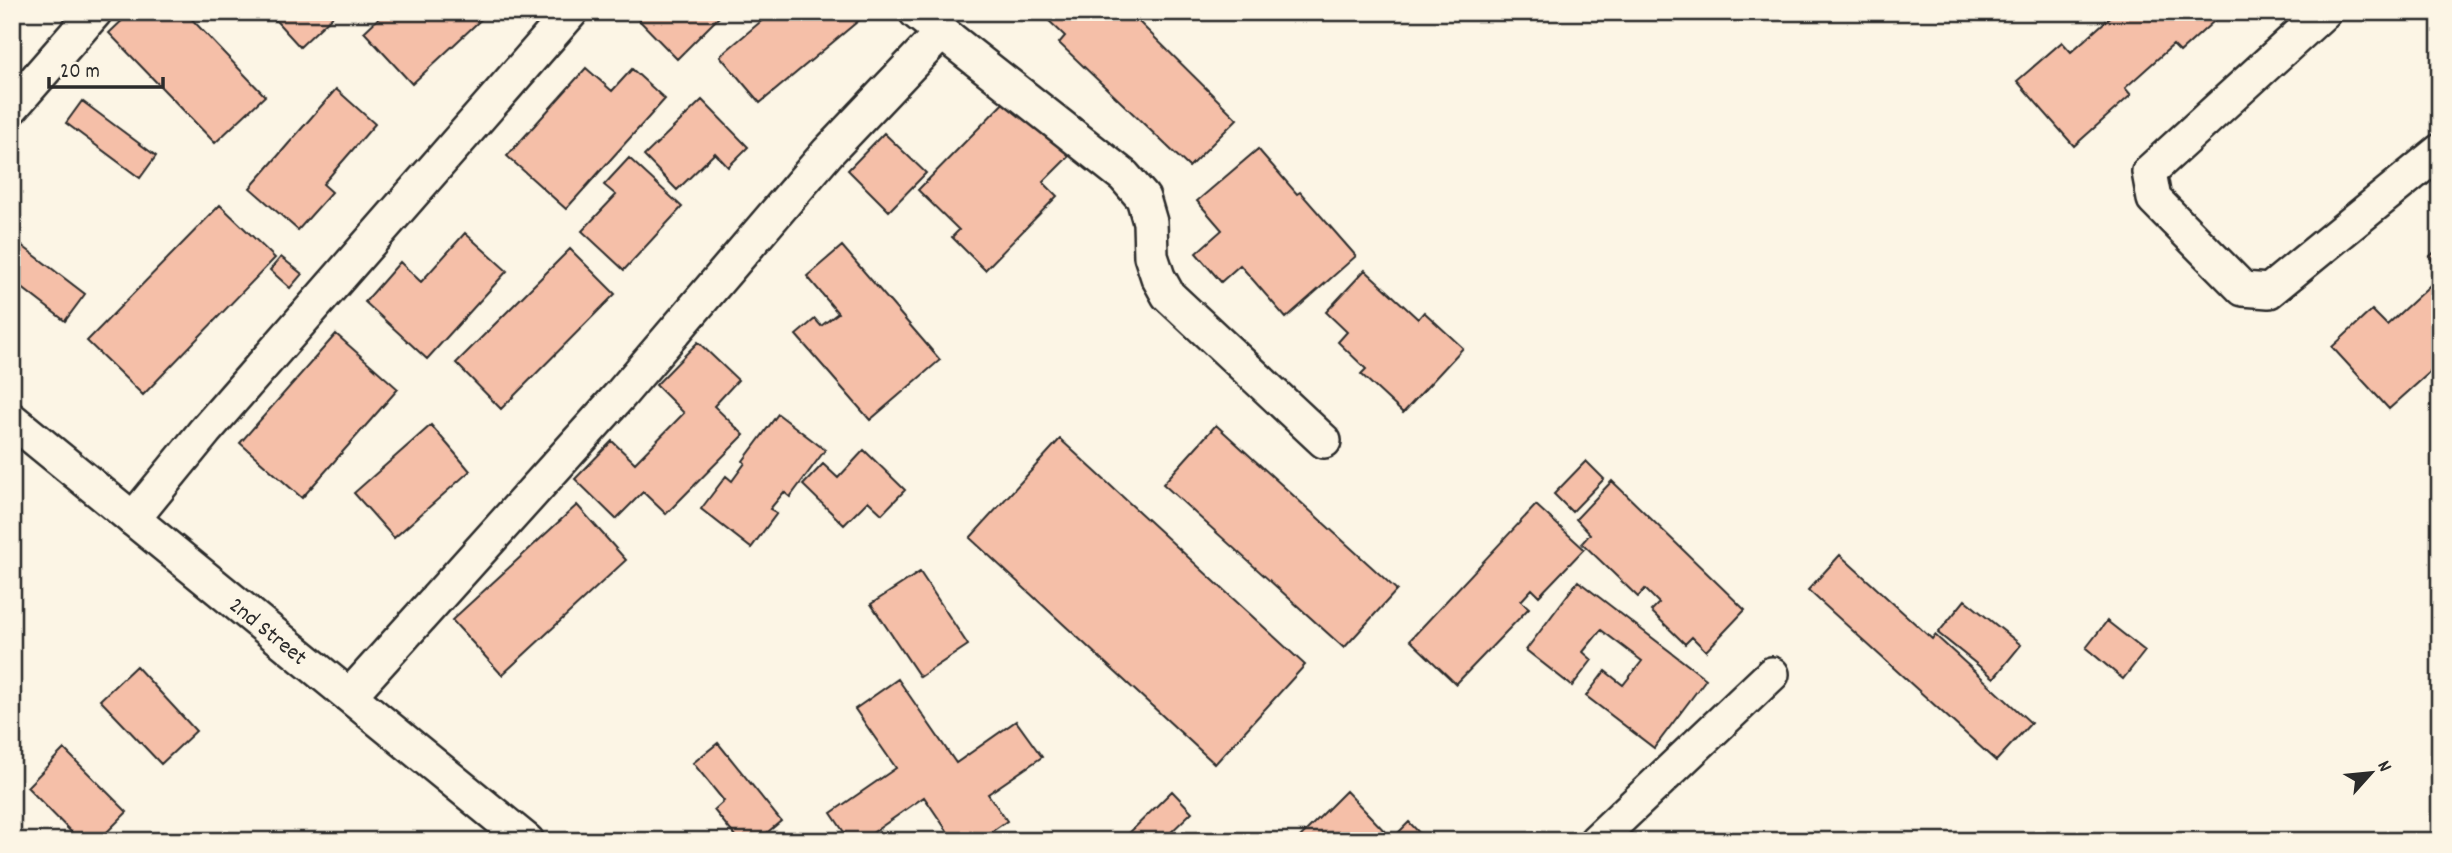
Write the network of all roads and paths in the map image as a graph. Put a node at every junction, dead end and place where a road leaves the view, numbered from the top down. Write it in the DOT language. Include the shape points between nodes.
graph roads {
  1 [pos="95,12"];
  2 [pos="570,12"];
  3 [pos="916,12"];
  4 [pos="2324,12"];
  5 [pos="941,33"];
  6 [pos="12,107"];
  7 [pos="2440,151"];
  8 [pos="12,421"];
  9 [pos="1324,441"];
  10 [pos="133,519"];
  11 [pos="1772,674"];
  12 [pos="351,694"];
  13 [pos="527,841"];
  14 [pos="1596,841"];
  1 -- 6 [label="street"];
  2 -- 10 [label="street"];
  3 -- 5 [label="street"];
  4 -- 7 [label="street" via="2149,173 2154,199 2243,289 2269,291"];
  5 -- 9 [label="street" via="1124,176 1143,198 1150,222 1151,256 1168,295"];
  5 -- 12 [label="street" via="828,152 621,394"];
  8 -- 10 [label="street, 2nd Street"];
  10 -- 12 [label="street, 2nd Street"];
  11 -- 14 [label="street"];
  12 -- 13 [label="street, 2nd Street"];
}
